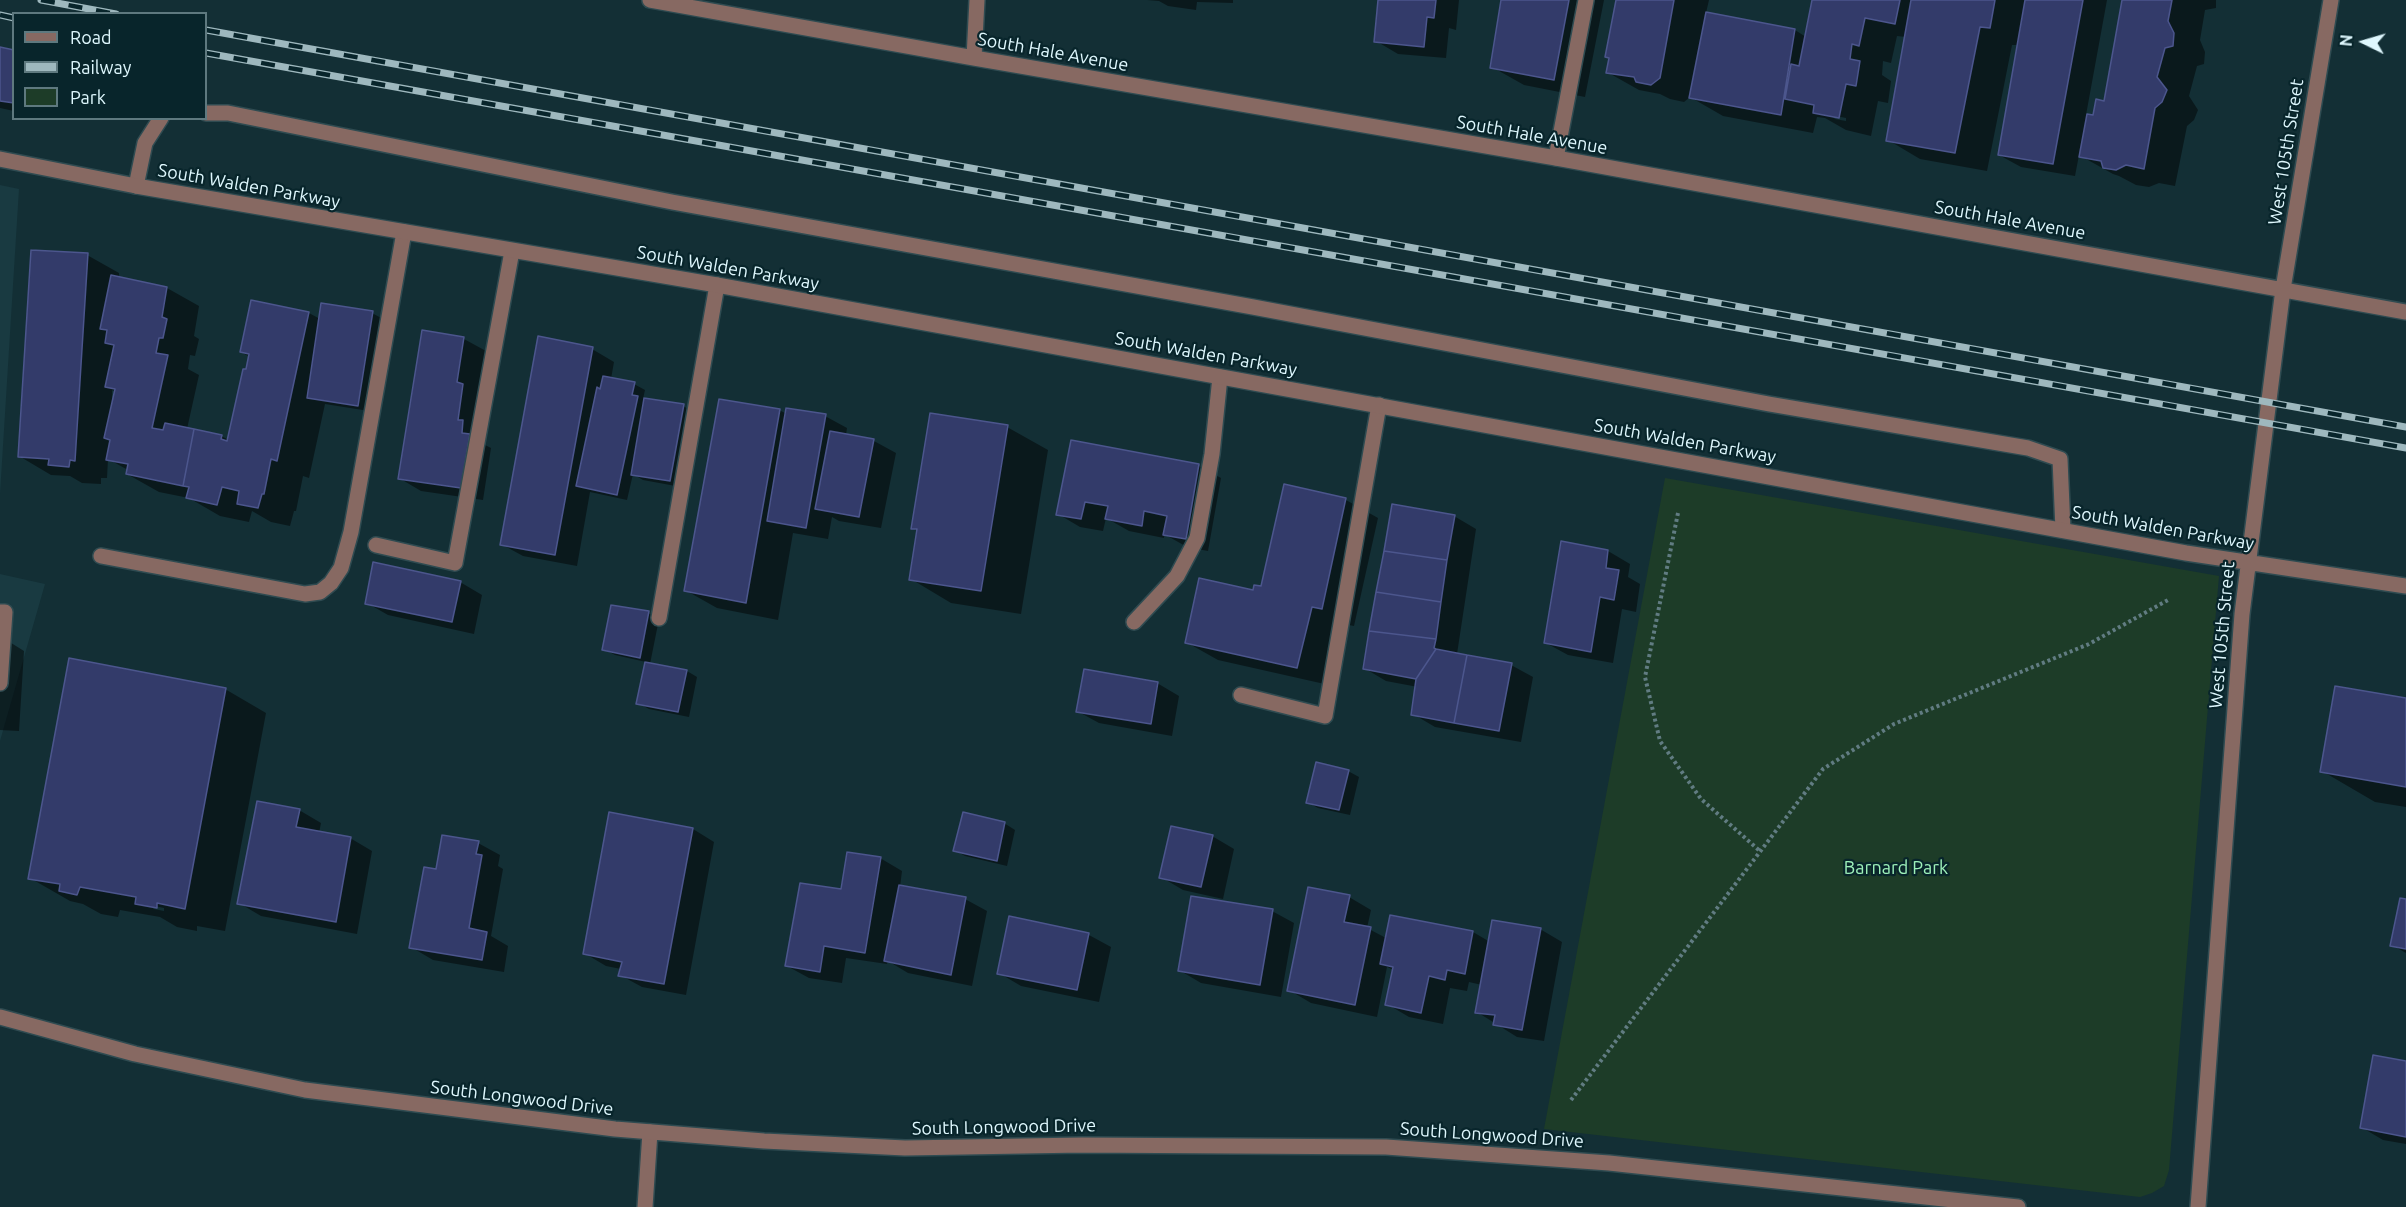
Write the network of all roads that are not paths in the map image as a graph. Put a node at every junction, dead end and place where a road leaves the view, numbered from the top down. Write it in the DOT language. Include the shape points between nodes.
graph roads {
  1 [pos="650,0"];
  2 [pos="977,0"];
  3 [pos="1586,0"];
  4 [pos="2331,0"];
  5 [pos="974,58"];
  6 [pos="207,113"];
  7 [pos="160,120"];
  8 [pos="1557,158"];
  9 [pos="0,159"];
  10 [pos="136,186"];
  11 [pos="404,232"];
  12 [pos="512,251"];
  13 [pos="717,285"];
  14 [pos="2283,289"];
  15 [pos="2406,312"];
  16 [pos="1221,377"];
  17 [pos="1379,405"];
  18 [pos="2063,530"];
  19 [pos="376,545"];
  20 [pos="101,556"];
  21 [pos="2248,563"];
  22 [pos="2406,586"];
  23 [pos="0,612"];
  24 [pos="659,618"];
  25 [pos="1134,622"];
  26 [pos="0,683"];
  27 [pos="1240,695"];
  28 [pos="0,1017"];
  29 [pos="650,1132"];
  30 [pos="645,1207"];
  31 [pos="2018,1207"];
  32 [pos="2198,1207"];
  1 -- 5 [label="street, South Hale Avenue"];
  2 -- 5 [label="street"];
  3 -- 8 [label="street"];
  4 -- 14 [label="street, West 105th Street"];
  5 -- 8 [label="street, South Hale Avenue"];
  6 -- 18 [label="street" via="238,115 672,202 2028,448 2060,459"];
  7 -- 10 [label="street" via="145,143"];
  8 -- 14 [label="street, South Hale Avenue"];
  9 -- 10 [label="street, South Walden Parkway"];
  10 -- 11 [label="street, South Walden Parkway"];
  11 -- 12 [label="street, South Walden Parkway"];
  11 -- 20 [label="street" via="351,532 341,568 331,583 320,592 305,594"];
  12 -- 13 [label="street, South Walden Parkway"];
  12 -- 19 [label="street" via="455,563"];
  13 -- 16 [label="street, South Walden Parkway"];
  13 -- 24 [label="street"];
  14 -- 15 [label="street, South Hale Avenue"];
  14 -- 21 [label="street, West 105th Street"];
  16 -- 17 [label="street, South Walden Parkway"];
  16 -- 25 [label="street" via="1197,538 1177,576"];
  17 -- 18 [label="street, South Walden Parkway"];
  17 -- 27 [label="street" via="1325,716"];
  18 -- 21 [label="street, South Walden Parkway"];
  21 -- 22 [label="street, South Walden Parkway"];
  21 -- 32 [label="street, West 105th Street"];
  23 -- 26 [label="street" via="5,612"];
  28 -- 29 [label="street, South Longwood Drive" via="135,1053 305,1090"];
  29 -- 30 [label="street"];
  29 -- 31 [label="street, South Longwood Drive" via="905,1148 1386,1147 1609,1163"];
}
